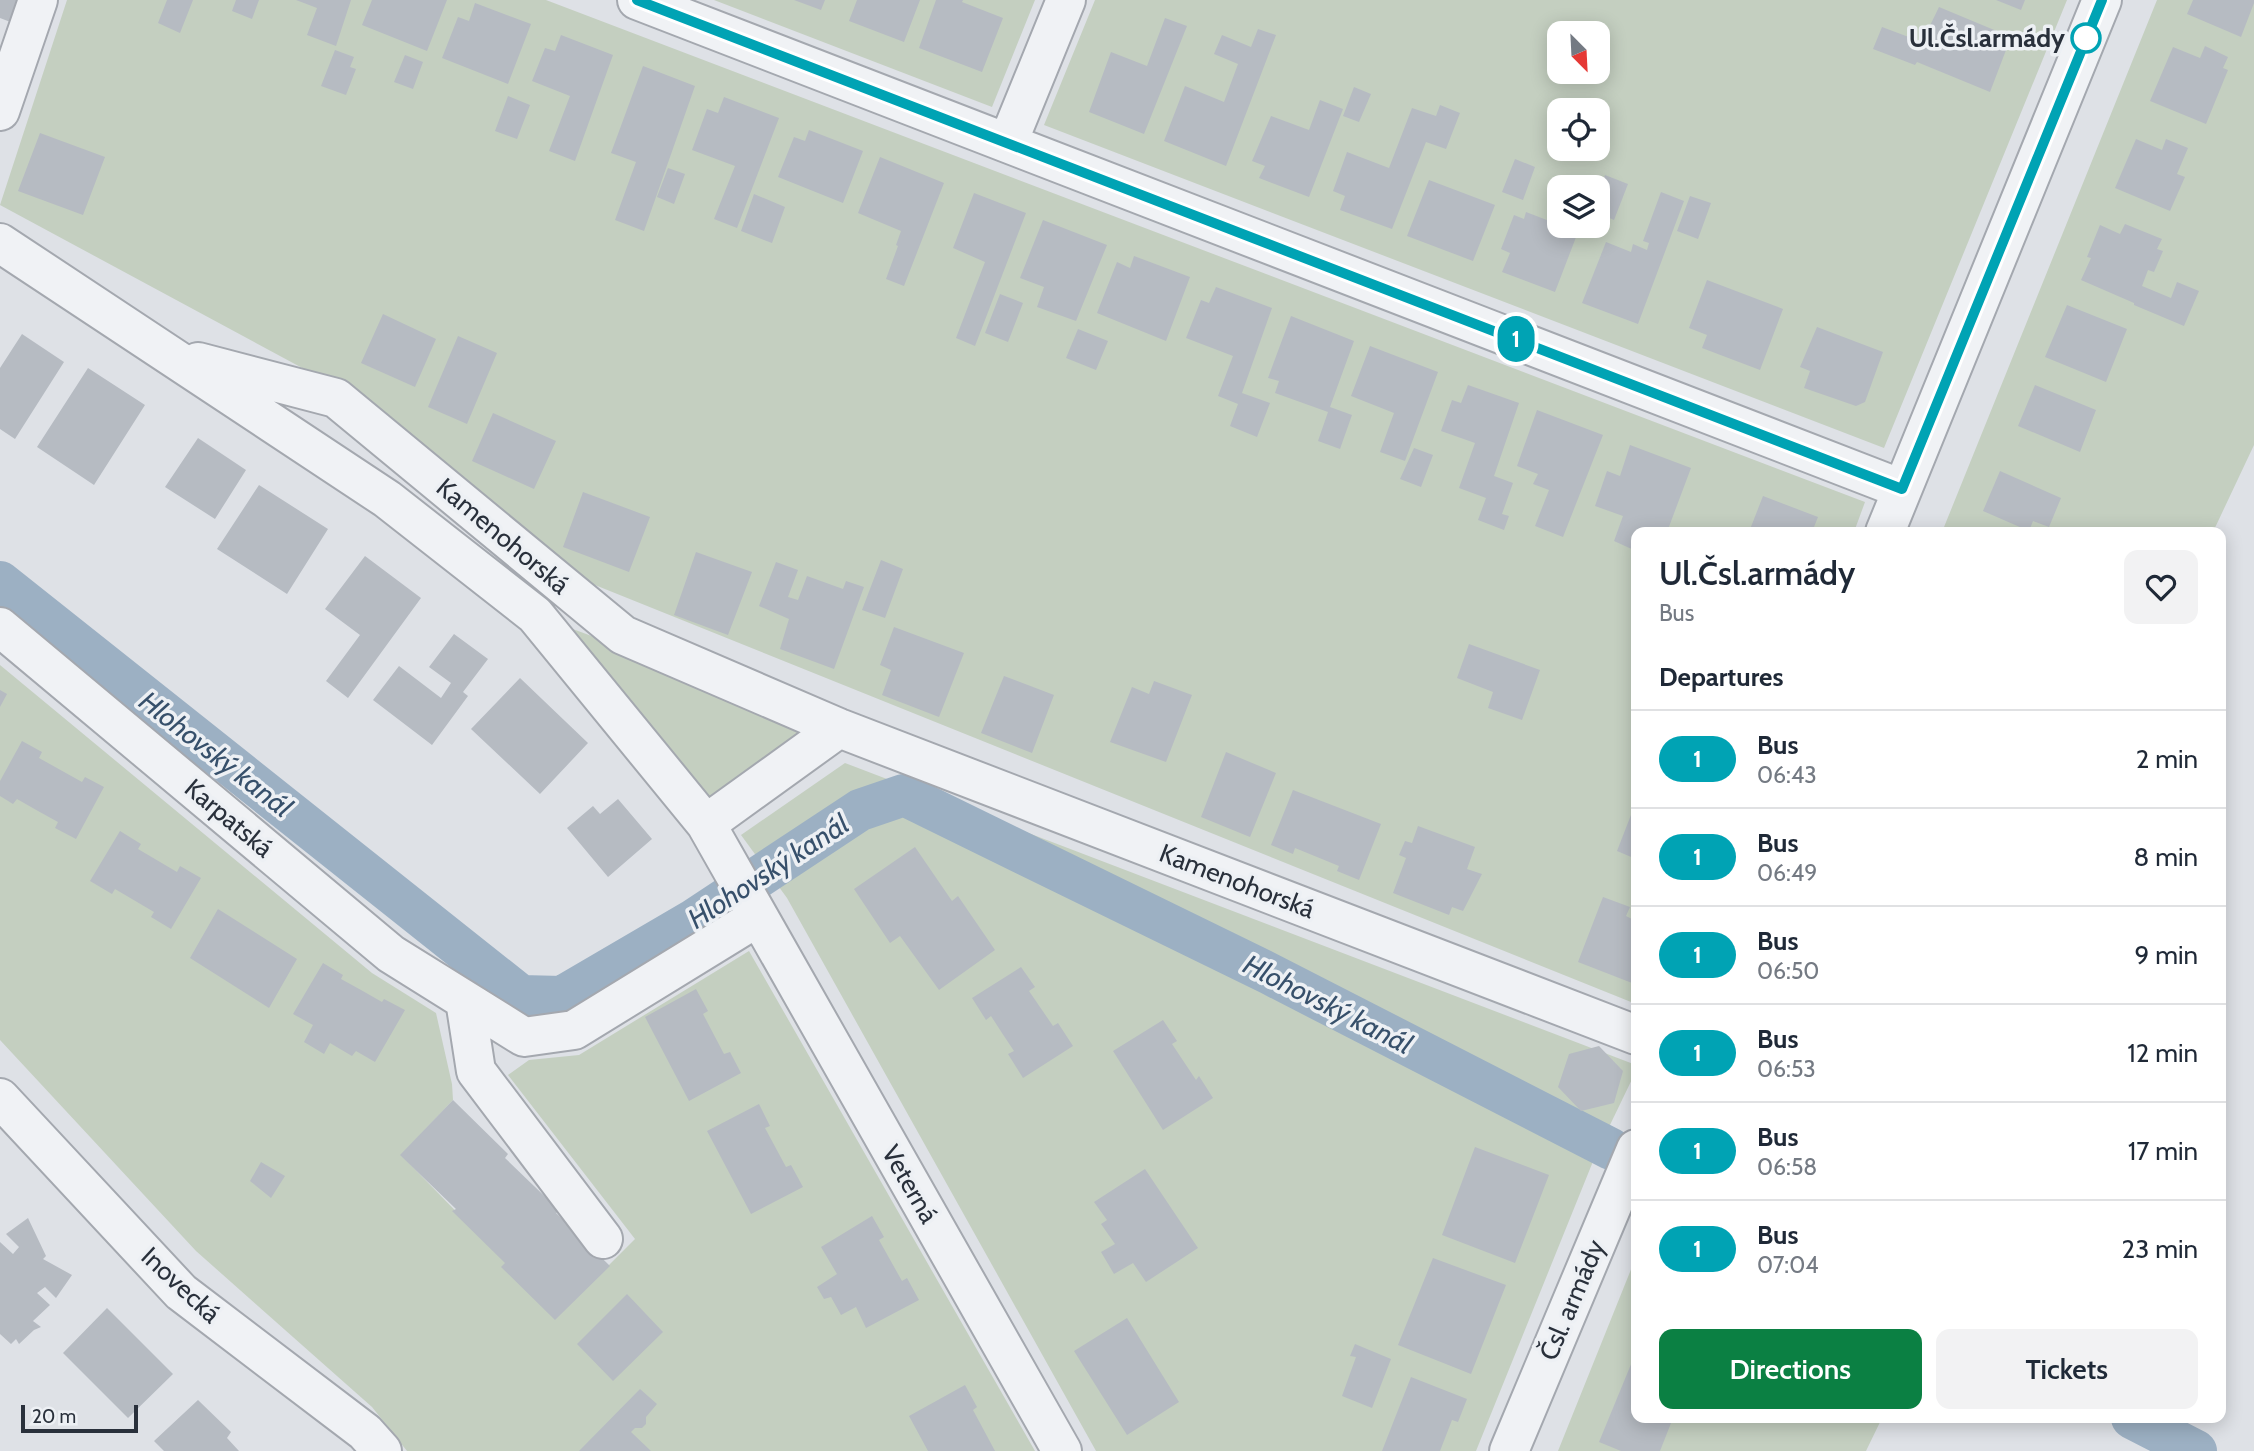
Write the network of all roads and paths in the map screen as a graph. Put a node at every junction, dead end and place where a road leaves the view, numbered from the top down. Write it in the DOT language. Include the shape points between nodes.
graph roads {
  1 [pos="38,0"];
  2 [pos="637,0"];
  3 [pos="1066,0"];
  4 [pos="2102,0"];
  5 [pos="0,111"];
  6 [pos="1008,142"];
  7 [pos="0,243"];
  8 [pos="168,354"];
  9 [pos="1902,489"];
  10 [pos="1887,527"];
  11 [pos="0,627"];
  12 [pos="839,728"];
  13 [pos="706,824"];
  14 [pos="758,916"];
  15 [pos="465,1000"];
  16 [pos="1631,1032"];
  17 [pos="0,1098"];
  18 [pos="1631,1161"];
  19 [pos="603,1239"];
  20 [pos="382,1451"];
  21 [pos="1062,1451"];
  22 [pos="1509,1451"];
  1 -- 5 [label="street"];
  2 -- 6 [label="street"];
  3 -- 6 [label="street"];
  4 -- 9 [label="street"];
  6 -- 9 [label="street"];
  7 -- 8 [label="street, Kamenohorská"];
  8 -- 12 [label="street, Kamenohorská" via="337,398 623,635"];
  8 -- 13 [label="street, Kamenohorská" via="387,499 535,615"];
  9 -- 10 [label="street"];
  11 -- 15 [label="street, Karpatská" via="391,954"];
  12 -- 13 [label="street"];
  12 -- 16 [label="street, Kamenohorská"];
  13 -- 14 [label="street, Kamenohorská"];
  14 -- 15 [label="street, Karpatská" via="574,1030 524,1037"];
  14 -- 21 [label="street, Veterná"];
  15 -- 19 [label="street" via="476,1071"];
  17 -- 20 [label="street, Inovecká" via="181,1292 365,1432"];
  18 -- 22 [label="street, Čsl. armády"];
}
